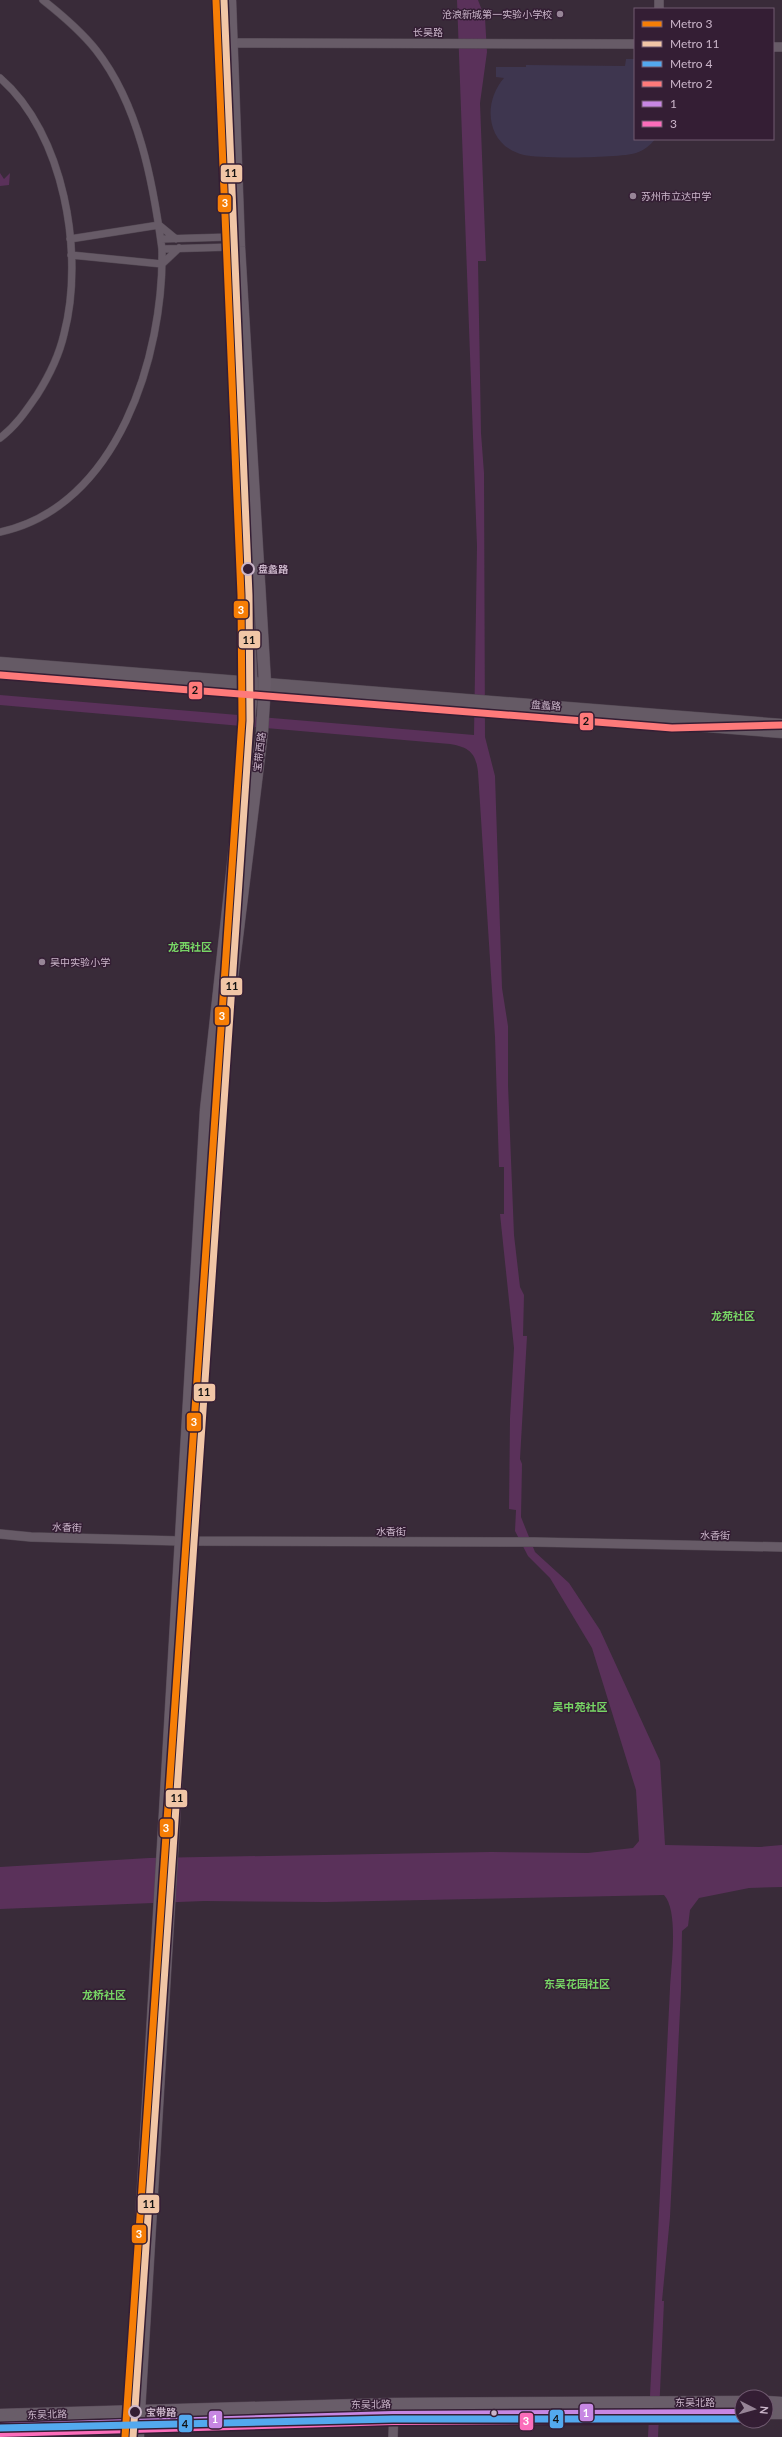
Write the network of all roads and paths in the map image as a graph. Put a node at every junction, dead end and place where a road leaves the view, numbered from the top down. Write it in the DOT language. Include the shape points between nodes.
graph roads {
  1 [pos="43,0"];
  2 [pos="220,0"];
  3 [pos="230,0"];
  4 [pos="227,43"];
  5 [pos="634,44"];
  6 [pos="0,78"];
  7 [pos="159,225"];
  8 [pos="161,239"];
  9 [pos="176,239"];
  10 [pos="70,240"];
  11 [pos="234,242"];
  12 [pos="179,248"];
  13 [pos="162,250"];
  14 [pos="71,255"];
  15 [pos="162,264"];
  16 [pos="0,438"];
  17 [pos="0,532"];
  18 [pos="0,662"];
  19 [pos="0,672"];
  20 [pos="252,687"];
  21 [pos="265,688"];
  22 [pos="490,706"];
  23 [pos="782,724"];
  24 [pos="782,733"];
  25 [pos="0,1534"];
  26 [pos="184,1541"];
  27 [pos="782,1547"];
  28 [pos="734,2402"];
  29 [pos="654,2407"];
  30 [pos="394,2409"];
  31 [pos="734,2412"];
  32 [pos="0,2415"];
  33 [pos="135,2417"];
  34 [pos="0,2426"];
  35 [pos="129,2437"];
  36 [pos="139,2437"];
  37 [pos="393,2437"];
  1 -- 7 [label="street" via="79,31 112,73 136,130"];
  2 -- 4 [label="main road, 宝带西路"];
  3 -- 4 [label="main road, 宝带西路"];
  4 -- 5 [label="street, 长吴路"];
  4 -- 11 [label="main road, 宝带西路"];
  6 -- 10 [label="street" via="22,99 46,141 64,195"];
  7 -- 8 [label="street"];
  7 -- 9 [label="street"];
  7 -- 10 [label="street"];
  8 -- 9 [label="street"];
  8 -- 13 [label="street"];
  9 -- 11 [label="street"];
  10 -- 14 [label="street"];
  11 -- 12 [label="street"];
  11 -- 20 [label="main road, 宝带西路"];
  11 -- 21 [label="main road, 宝带西路"];
  12 -- 13 [label="street"];
  12 -- 15 [label="street"];
  13 -- 15 [label="street"];
  14 -- 15 [label="street"];
  14 -- 16 [label="street" via="69,305 65,333 57,357 26,412 11,430"];
  15 -- 17 [label="street" via="162,293 147,363 121,433 104,461 62,504 38,519"];
  18 -- 20 [label="main road, 盘蠡路"];
  19 -- 20 [label="main road, 盘蠡路"];
  20 -- 21 [label="main road, 盘蠡路"];
  20 -- 26 [label="main road, 宝带西路" via="206,1110"];
  21 -- 22 [label="main road, 盘蠡路"];
  21 -- 26 [label="main road, 宝带西路" via="262,732 216,1109"];
  22 -- 23 [label="main road, 盘蠡路"];
  22 -- 24 [label="main road, 盘蠡路"];
  25 -- 26 [label="street, 水香街"];
  26 -- 27 [label="street, 水香街" via="534,1542"];
  26 -- 33 [label="main road, 宝带西路"];
  28 -- 29 [label="main road, 东吴北路"];
  29 -- 30 [label="main road, 东吴北路"];
  29 -- 31 [label="main road, 东吴北路"];
  30 -- 33 [label="main road, 东吴北路" via="168,2420"];
  30 -- 37 [label="street"];
  32 -- 33 [label="main road, 东吴北路"];
  33 -- 34 [label="main road, 东吴北路"];
  33 -- 35 [label="main road"];
  33 -- 36 [label="main road"];
}
